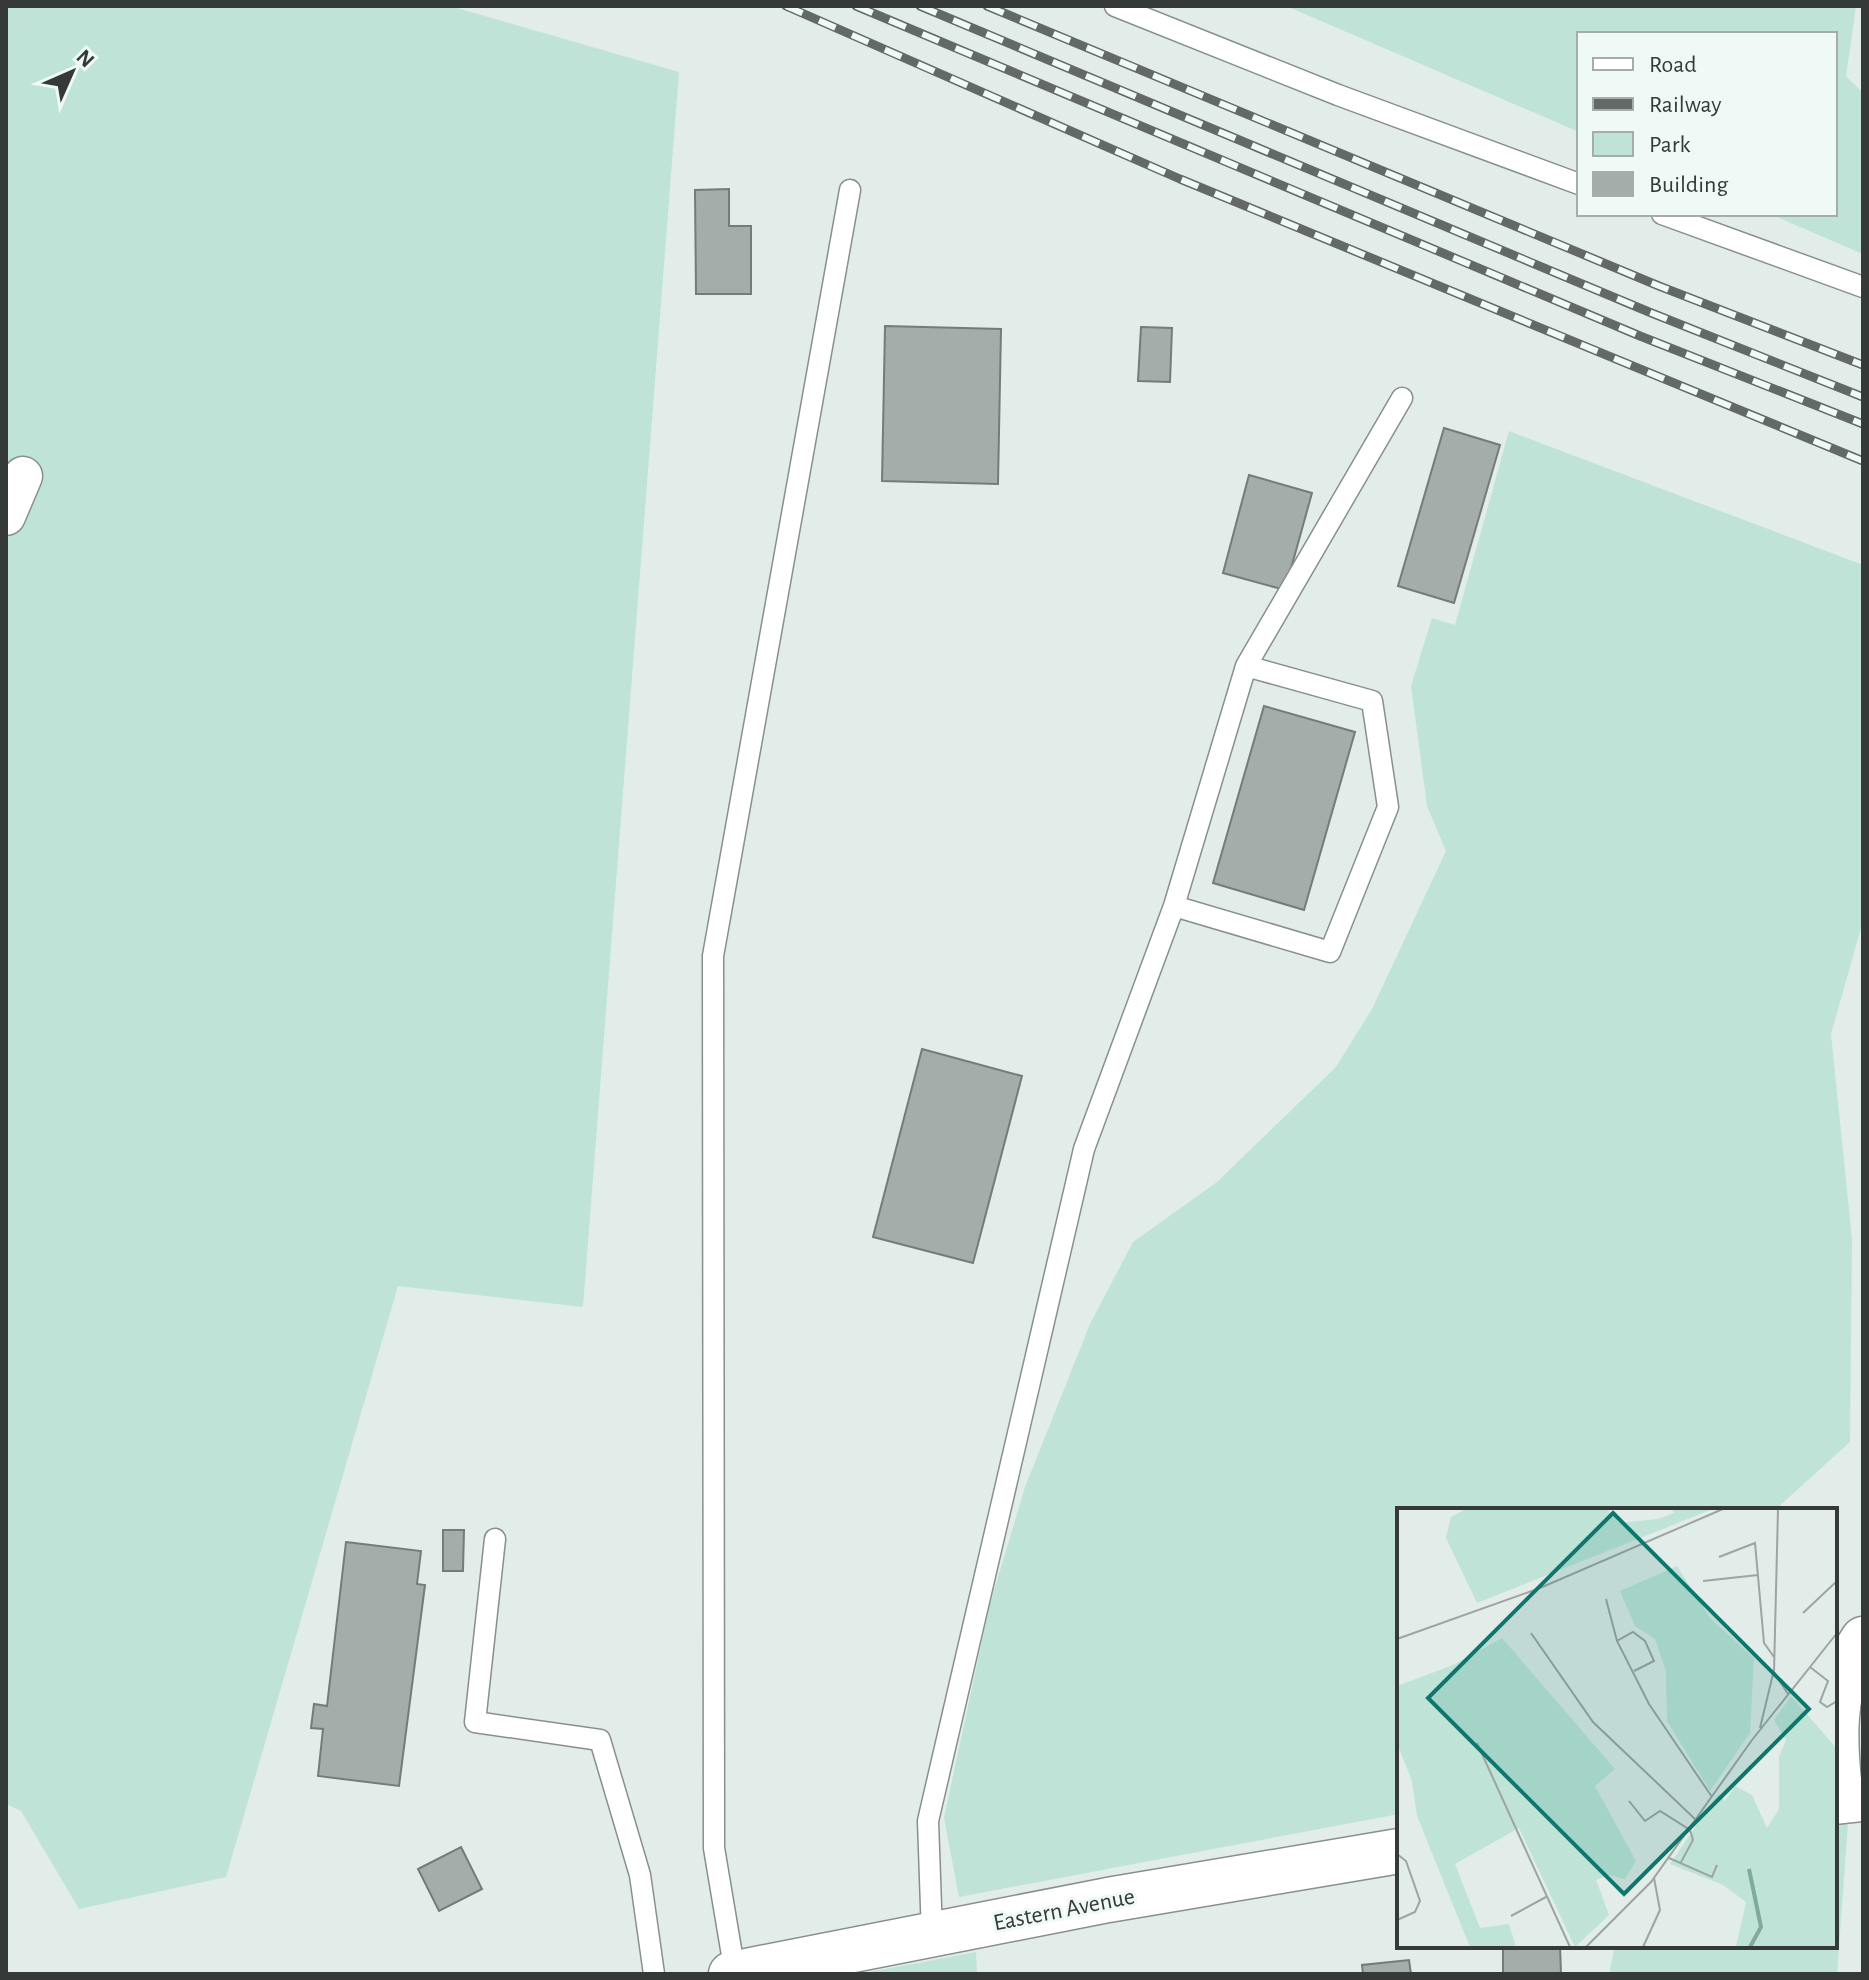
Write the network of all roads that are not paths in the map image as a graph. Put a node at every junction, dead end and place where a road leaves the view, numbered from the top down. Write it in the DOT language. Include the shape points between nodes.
graph roads {
  1 [pos="1115,6"];
  2 [pos="1577,183"];
  3 [pos="850,190"];
  4 [pos="1668,216"];
  5 [pos="1863,287"];
  6 [pos="1402,398"];
  7 [pos="23,476"];
  8 [pos="6,516"];
  9 [pos="1246,666"];
  10 [pos="1174,906"];
  11 [pos="495,1539"];
  12 [pos="1863,1624"];
  13 [pos="1863,1639"];
  14 [pos="1837,1640"];
  15 [pos="1837,1706"];
  16 [pos="1837,1731"];
  17 [pos="1846,1801"];
  18 [pos="1397,1851"];
  19 [pos="932,1935"];
  20 [pos="654,1974"];
  21 [pos="733,1974"];
  1 -- 2 [label="lane"];
  3 -- 21 [label="lane" via="713,956 714,1848"];
  4 -- 5 [label="lane"];
  6 -- 9 [label="lane"];
  7 -- 8 [label="street"];
  9 -- 10 [label="lane"];
  9 -- 10 [label="lane" via="1372,701 1388,807 1330,952"];
  10 -- 19 [label="lane" via="1081,1163 928,1821"];
  11 -- 20 [label="lane" via="475,1722 600,1740 640,1875"];
  12 -- 14 [label="main road"];
  13 -- 15 [label="main road" via="1842,1682"];
  16 -- 17 [label="main road"];
  18 -- 19 [label="main road, Eastern Avenue"];
  19 -- 21 [label="main road, Eastern Avenue"];
}
